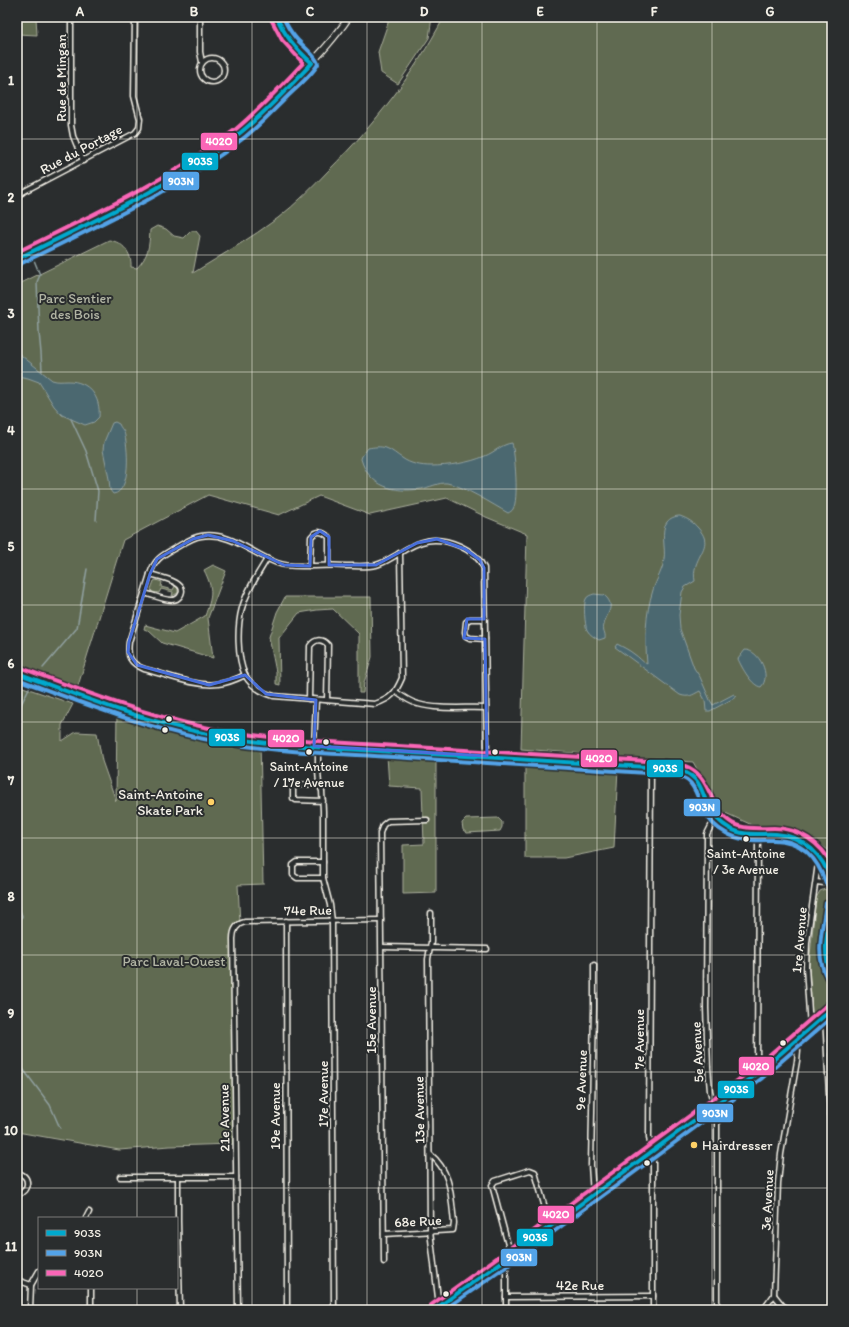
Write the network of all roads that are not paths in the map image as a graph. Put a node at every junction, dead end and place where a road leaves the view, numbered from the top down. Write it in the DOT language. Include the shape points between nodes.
graph roads {
  1 [pos="71,17"];
  2 [pos="136,17"];
  3 [pos="200,17"];
  4 [pos="277,17"];
  5 [pos="349,17"];
  6 [pos="202,62"];
  7 [pos="312,63"];
  8 [pos="83,161"];
  9 [pos="17,184"];
  10 [pos="22,193"];
  11 [pos="17,195"];
  12 [pos="17,259"];
  13 [pos="400,553"];
  14 [pos="267,558"];
  15 [pos="330,565"];
  16 [pos="310,566"];
  17 [pos="150,574"];
  18 [pos="144,593"];
  19 [pos="484,619"];
  20 [pos="485,639"];
  21 [pos="17,673"];
  22 [pos="245,675"];
  23 [pos="396,692"];
  24 [pos="309,699"];
  25 [pos="316,700"];
  26 [pos="327,700"];
  27 [pos="486,708"];
  28 [pos="316,746"];
  29 [pos="486,756"];
  30 [pos="651,767"];
  31 [pos="319,784"];
  32 [pos="322,801"];
  33 [pos="427,820"];
  34 [pos="717,820"];
  35 [pos="758,835"];
  36 [pos="819,855"];
  37 [pos="323,862"];
  38 [pos="322,878"];
  39 [pos="816,882"];
  40 [pos="832,883"];
  41 [pos="832,904"];
  42 [pos="431,913"];
  43 [pos="381,920"];
  44 [pos="332,921"];
  45 [pos="286,922"];
  46 [pos="237,927"];
  47 [pos="382,947"];
  48 [pos="429,949"];
  49 [pos="487,949"];
  50 [pos="594,965"];
  51 [pos="832,975"];
  52 [pos="832,1009"];
  53 [pos="825,1015"];
  54 [pos="810,1028"];
  55 [pos="794,1042"];
  56 [pos="757,1074"];
  57 [pos="714,1105"];
  58 [pos="653,1150"];
  59 [pos="430,1154"];
  60 [pos="832,1154"];
  61 [pos="17,1173"];
  62 [pos="120,1177"];
  63 [pos="236,1177"];
  64 [pos="178,1178"];
  65 [pos="17,1195"];
  66 [pos="593,1195"];
  67 [pos="89,1212"];
  68 [pos="86,1217"];
  69 [pos="550,1226"];
  70 [pos="430,1231"];
  71 [pos="384,1234"];
  72 [pos="511,1256"];
  73 [pos="506,1260"];
  74 [pos="384,1262"];
  75 [pos="38,1273"];
  76 [pos="17,1280"];
  77 [pos="31,1284"];
  78 [pos="91,1289"];
  79 [pos="774,1295"];
  80 [pos="653,1296"];
  81 [pos="506,1297"];
  82 [pos="449,1300"];
  83 [pos="437,1308"];
  84 [pos="30,1310"];
  85 [pos="92,1310"];
  86 [pos="180,1310"];
  87 [pos="238,1310"];
  88 [pos="287,1310"];
  89 [pos="334,1310"];
  90 [pos="449,1310"];
  91 [pos="506,1310"];
  92 [pos="653,1310"];
  93 [pos="717,1310"];
  94 [pos="763,1310"];
  95 [pos="791,1310"];
  1 -- 8 [label="street, Rue de Mingan" via="71,124"];
  2 -- 8 [label="street, Rue du Portage" via="134,96 140,119 139,128 135,133"];
  3 -- 6 [label="street"];
  4 -- 7 [label="street" via="290,42"];
  5 -- 7 [label="street"];
  6 -- 6 [label="street" via="199,69 204,80 216,81 222,76 224,68 220,61 209,57"];
  7 -- 12 [label="street" via="258,118 205,159 160,186"];
  8 -- 10 [label="street, Rue du Portage"];
  9 -- 10 [label="street"];
  10 -- 11 [label="street, Rue du Portage"];
  13 -- 15 [label="street" via="376,565"];
  13 -- 19 [label="street" via="417,543 437,539 474,554 484,568"];
  13 -- 23 [label="street" via="402,678"];
  14 -- 16 [label="street" via="284,565"];
  14 -- 17 [label="street" via="233,541 216,536 200,536 158,559"];
  14 -- 22 [label="street" via="242,608 239,650"];
  15 -- 16 [label="street"];
  15 -- 16 [label="street" via="329,537 320,531 311,537"];
  17 -- 18 [label="street"];
  17 -- 18 [label="street" via="176,582 180,585 181,594 173,601"];
  18 -- 22 [label="street" via="128,652 137,666 209,685"];
  19 -- 20 [label="street"];
  19 -- 20 [label="street" via="470,619 466,622 465,632 470,638"];
  20 -- 27 [label="street"];
  21 -- 28 [label="street" via="168,725 245,740"];
  22 -- 24 [label="street" via="266,694"];
  23 -- 26 [label="street" via="387,700 375,704"];
  23 -- 27 [label="street" via="418,704"];
  24 -- 25 [label="street"];
  24 -- 26 [label="street" via="310,646 313,641 318,640 328,645"];
  25 -- 26 [label="street"];
  25 -- 28 [label="street, 17e Avenue"];
  27 -- 29 [label="street"];
  28 -- 29 [label="street"];
  28 -- 31 [label="street, 17e Avenue"];
  29 -- 30 [label="street"];
  30 -- 34 [label="street" via="676,769 686,772 698,781"];
  30 -- 58 [label="street, 7e Avenue" via="649,1137"];
  31 -- 32 [label="street, 17e Avenue"];
  31 -- 32 [label="street" via="293,786 293,798"];
  32 -- 37 [label="street, 17e Avenue"];
  33 -- 43 [label="street, 15e Avenue" via="392,820 383,825 380,833"];
  34 -- 35 [label="street" via="738,832"];
  34 -- 57 [label="street, 5e Avenue" via="708,834 706,851 706,1008 708,1067"];
  35 -- 36 [label="street" via="777,834 797,838 812,847"];
  35 -- 56 [label="street"];
  36 -- 39 [label="street, 1re Avenue"];
  36 -- 40 [label="street"];
  37 -- 38 [label="street, 17e Avenue"];
  37 -- 38 [label="street" via="297,862 293,865 293,875 297,878"];
  38 -- 44 [label="street, 17e Avenue"];
  39 -- 40 [label="street"];
  39 -- 54 [label="street, 1re Avenue" via="807,942"];
  41 -- 51 [label="street" via="826,952 826,963"];
  42 -- 48 [label="street, 13e Avenue"];
  43 -- 44 [label="street, 74e Rue"];
  43 -- 47 [label="street, 15e Avenue"];
  44 -- 45 [label="street, 74e Rue"];
  44 -- 89 [label="street, 17e Avenue"];
  45 -- 46 [label="street, 74e Rue" via="242,922"];
  45 -- 88 [label="street, 19e Avenue"];
  46 -- 63 [label="street, 21e Avenue" via="232,939"];
  47 -- 48 [label="street"];
  47 -- 71 [label="street, 15e Avenue"];
  48 -- 49 [label="street"];
  48 -- 59 [label="street, 13e Avenue"];
  50 -- 66 [label="street, 9e Avenue" via="591,1165"];
  52 -- 53 [label="street"];
  53 -- 54 [label="street"];
  53 -- 60 [label="street"];
  54 -- 55 [label="street"];
  55 -- 56 [label="street"];
  55 -- 79 [label="street, 3e Avenue" via="798,1050 797,1061 778,1183"];
  56 -- 57 [label="street"];
  57 -- 58 [label="street"];
  57 -- 93 [label="street, 5e Avenue" via="717,1118"];
  58 -- 66 [label="street"];
  58 -- 80 [label="street, 7e Avenue"];
  59 -- 70 [label="street, 13e Avenue"];
  59 -- 70 [label="street, 68e Rue" via="439,1161 448,1179 454,1223 453,1230"];
  61 -- 65 [label="street" via="25,1176 28,1181 24,1192"];
  62 -- 64 [label="street"];
  63 -- 64 [label="street"];
  63 -- 87 [label="street, 21e Avenue"];
  64 -- 86 [label="street"];
  66 -- 69 [label="street"];
  67 -- 68 [label="street"];
  69 -- 72 [label="street"];
  69 -- 72 [label="street" via="535,1172 530,1170 495,1181 492,1185"];
  70 -- 71 [label="street, 68e Rue"];
  70 -- 83 [label="street, 13e Avenue"];
  71 -- 74 [label="street, 15e Avenue"];
  72 -- 73 [label="street"];
  73 -- 81 [label="street"];
  73 -- 82 [label="street"];
  75 -- 77 [label="street"];
  76 -- 77 [label="street"];
  77 -- 84 [label="street"];
  78 -- 85 [label="street"];
  79 -- 94 [label="street"];
  79 -- 95 [label="street" via="783,1306"];
  80 -- 81 [label="street, 42e Rue"];
  80 -- 92 [label="street, 7e Avenue"];
  81 -- 91 [label="street"];
  82 -- 83 [label="street"];
  82 -- 90 [label="street"];
}
